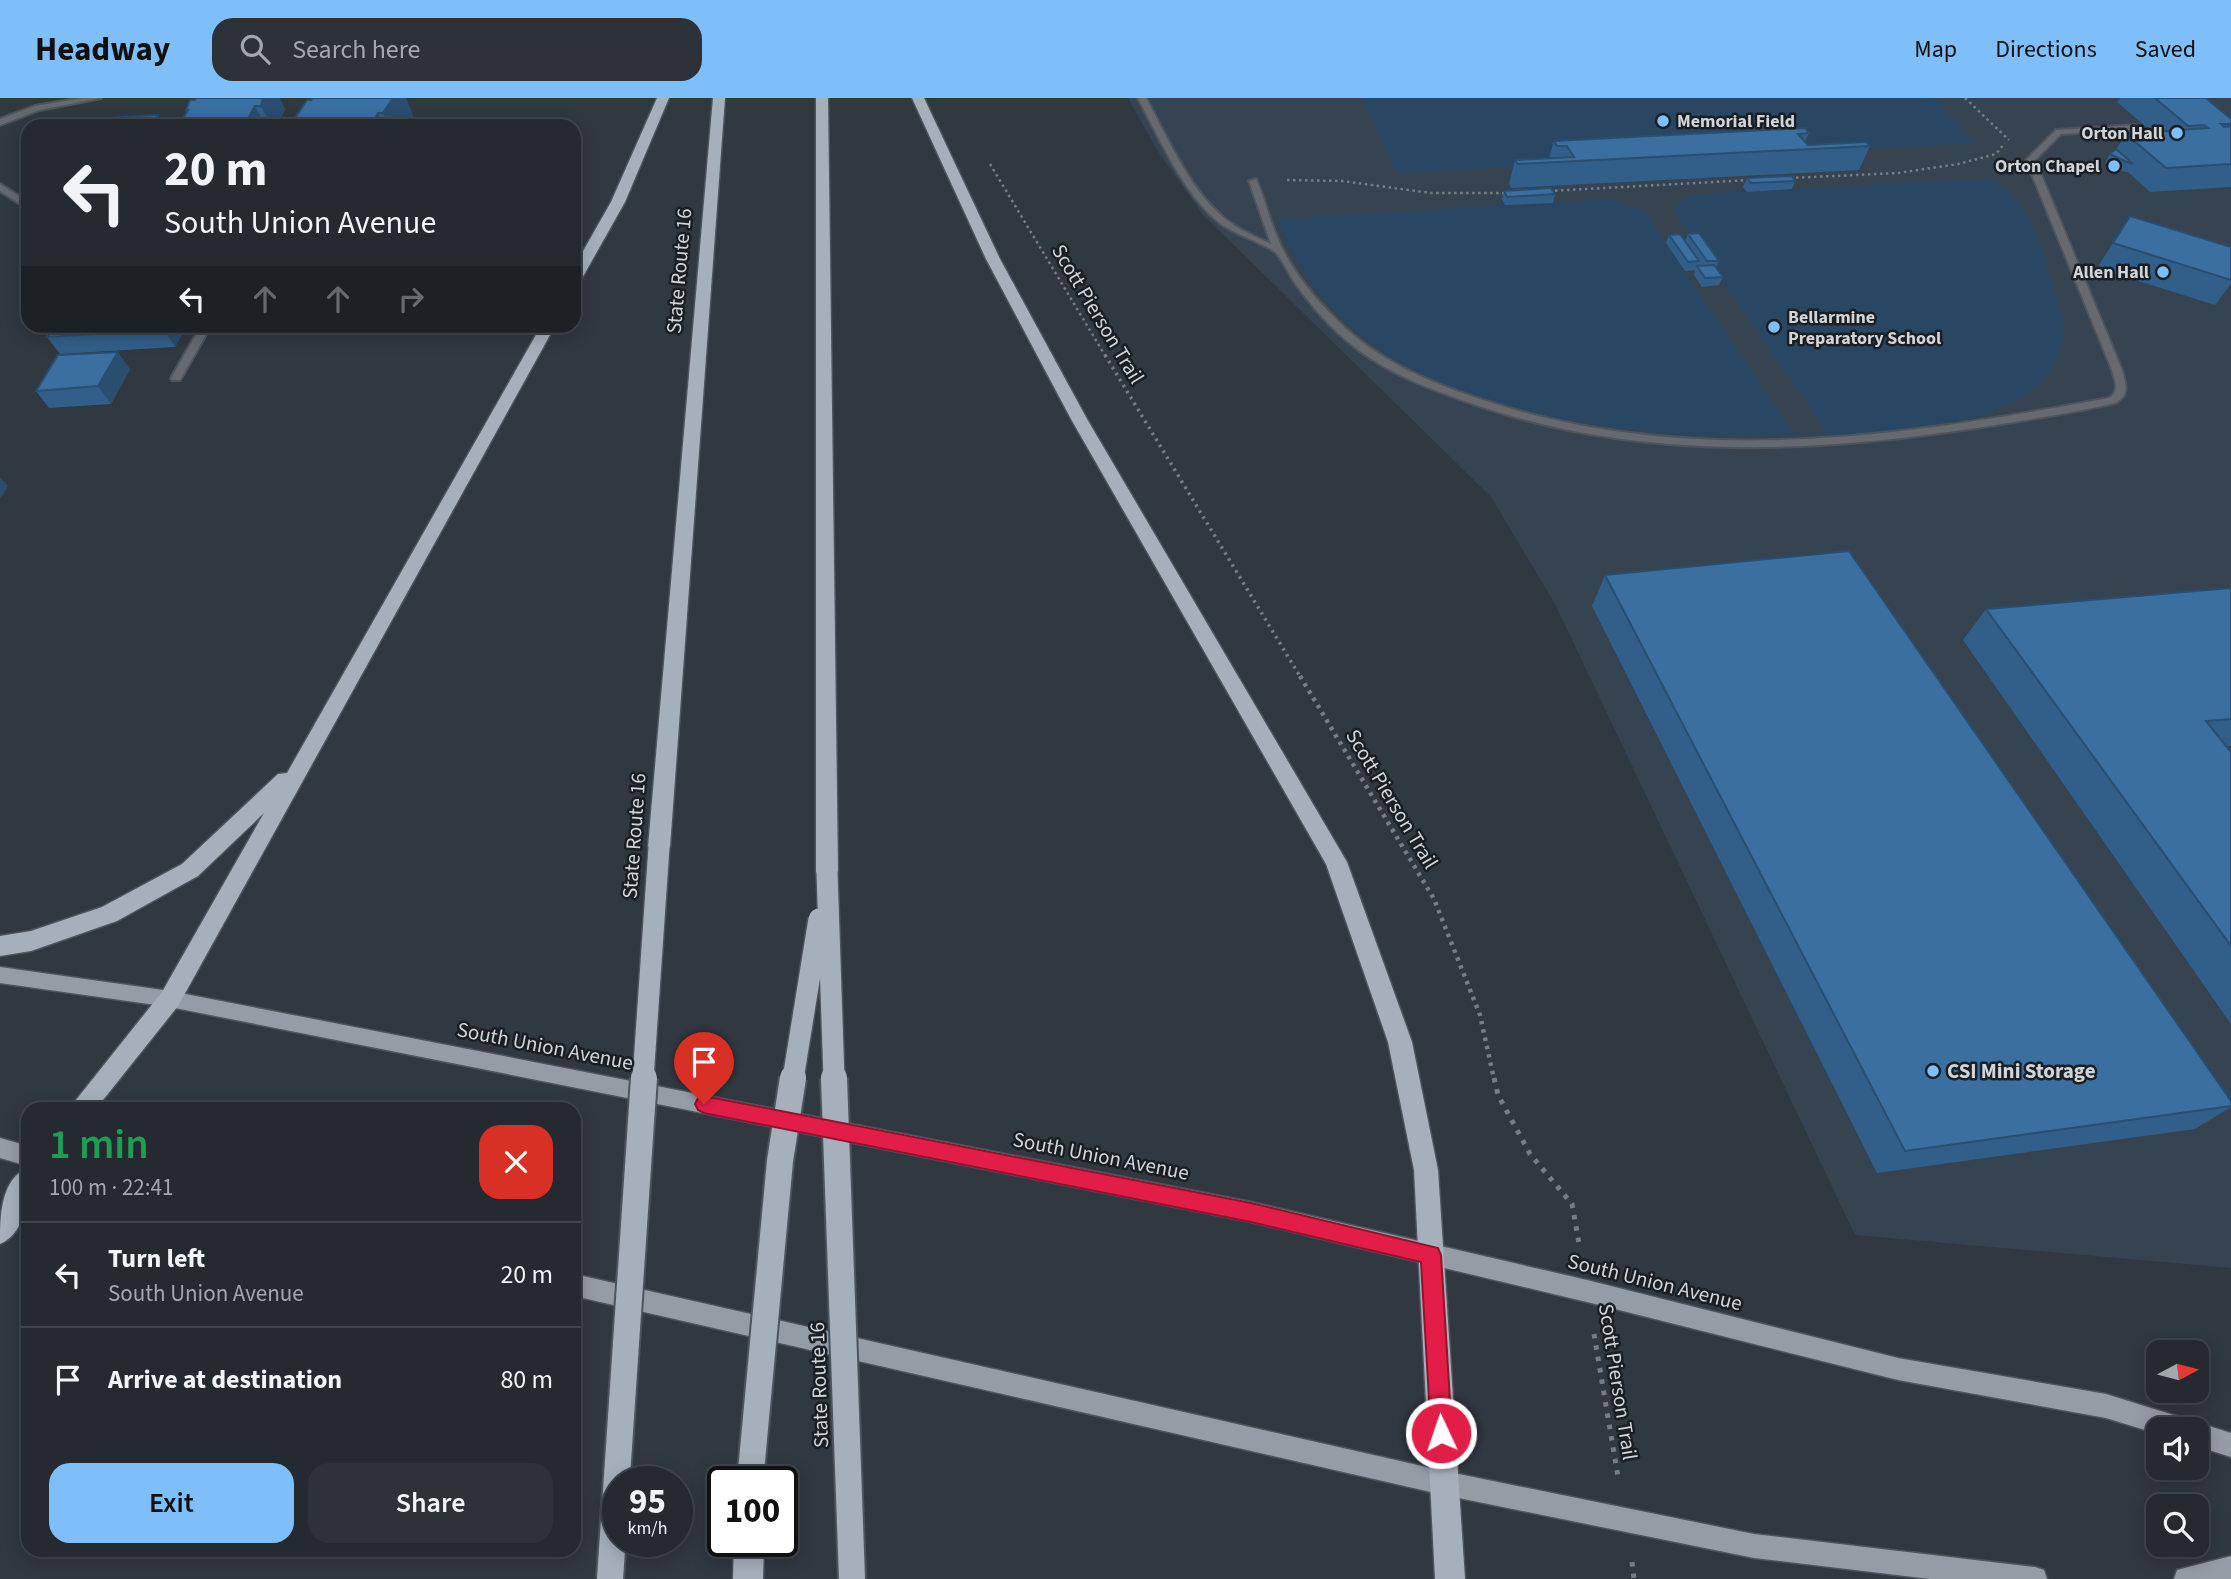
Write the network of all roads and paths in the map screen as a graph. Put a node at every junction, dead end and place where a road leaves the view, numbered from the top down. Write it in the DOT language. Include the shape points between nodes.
graph roads {
  1 [pos="97,98"];
  2 [pos="663,98"];
  3 [pos="719,98"];
  4 [pos="822,98"];
  5 [pos="918,98"];
  6 [pos="1142,98"];
  7 [pos="1965,98"];
  8 [pos="0,122"];
  9 [pos="2133,127"];
  10 [pos="2008,140"];
  11 [pos="985,156"];
  12 [pos="2030,160"];
  13 [pos="1787,178"];
  14 [pos="1759,180"];
  15 [pos="1253,181"];
  16 [pos="0,187"];
  17 [pos="1536,191"];
  18 [pos="1508,193"];
  19 [pos="21,201"];
  20 [pos="1279,251"];
  21 [pos="581,268"];
  22 [pos="202,333"];
  23 [pos="544,333"];
  24 [pos="176,378"];
  25 [pos="302,764"];
  26 [pos="827,872"];
  27 [pos="0,946"];
  28 [pos="0,975"];
  29 [pos="170,999"];
  30 [pos="86,1102"];
  31 [pos="0,1149"];
  32 [pos="21,1154"];
  33 [pos="21,1193"];
  34 [pos="0,1231"];
  35 [pos="1431,1255"];
  36 [pos="581,1287"];
  37 [pos="1587,1291"];
  38 [pos="2146,1419"];
  39 [pos="2209,1438"];
  40 [pos="2231,1445"];
  41 [pos="752,1466"];
  42 [pos="1444,1483"];
  43 [pos="1625,1520"];
  44 [pos="749,1557"];
  45 [pos="2231,1568"];
  46 [pos="610,1579"];
  47 [pos="748,1579"];
  48 [pos="852,1579"];
  49 [pos="1450,1579"];
  50 [pos="1634,1579"];
  51 [pos="2035,1579"];
  52 [pos="2186,1579"];
  1 -- 8 [label="lane" via="38,108"];
  2 -- 21 [label="highway" via="618,202"];
  3 -- 46 [label="highway, State Route 16, bridge" via="659,847"];
  4 -- 26 [label="highway, State Route 16"];
  5 -- 35 [label="highway" via="993,259 1079,419 1336,862 1400,1042 1426,1170"];
  6 -- 20 [label="lane" via="1217,216"];
  7 -- 10 [label="path"];
  9 -- 12 [label="lane" via="2059,132"];
  10 -- 12 [label="path"];
  10 -- 13 [label="path" via="1996,154 1958,164 1898,173"];
  11 -- 37 [label="path, Scott Pierson Trail" via="1434,900 1480,1015 1498,1095 1530,1154 1572,1204"];
  12 -- 20 [label="lane" via="2117,370 2120,396 2010,421 1938,431 1869,439 1680,443 1535,421 1465,400 1382,361 1349,337"];
  14 -- 17 [label="path"];
  15 -- 18 [label="path" via="1308,179 1431,193"];
  15 -- 20 [label="lane"];
  16 -- 19 [label="lane"];
  22 -- 24 [label="lane"];
  23 -- 25 [label="highway"];
  25 -- 27 [label="highway" via="190,870 109,914 31,942"];
  25 -- 29 [label="highway"];
  26 -- 41 [label="highway, bridge" via="780,1161"];
  26 -- 48 [label="highway, State Route 16, bridge"];
  28 -- 29 [label="main road, South Union Avenue"];
  29 -- 30 [label="highway"];
  29 -- 35 [label="main road, South Union Avenue" via="1251,1212"];
  31 -- 32 [label="main road"];
  33 -- 34 [label="highway"];
  35 -- 37 [label="main road, South Union Avenue"];
  35 -- 42 [label="highway"];
  36 -- 42 [label="main road"];
  37 -- 38 [label="main road, South Union Avenue" via="1898,1369 2106,1406"];
  37 -- 43 [label="path, Scott Pierson Trail"];
  39 -- 40 [label="main road"];
  42 -- 43 [label="main road"];
  42 -- 49 [label="highway"];
  43 -- 50 [label="path, Scott Pierson Trail"];
  43 -- 51 [label="main road" via="1754,1546"];
  44 -- 47 [label="highway"];
  45 -- 52 [label="main road"];
}
